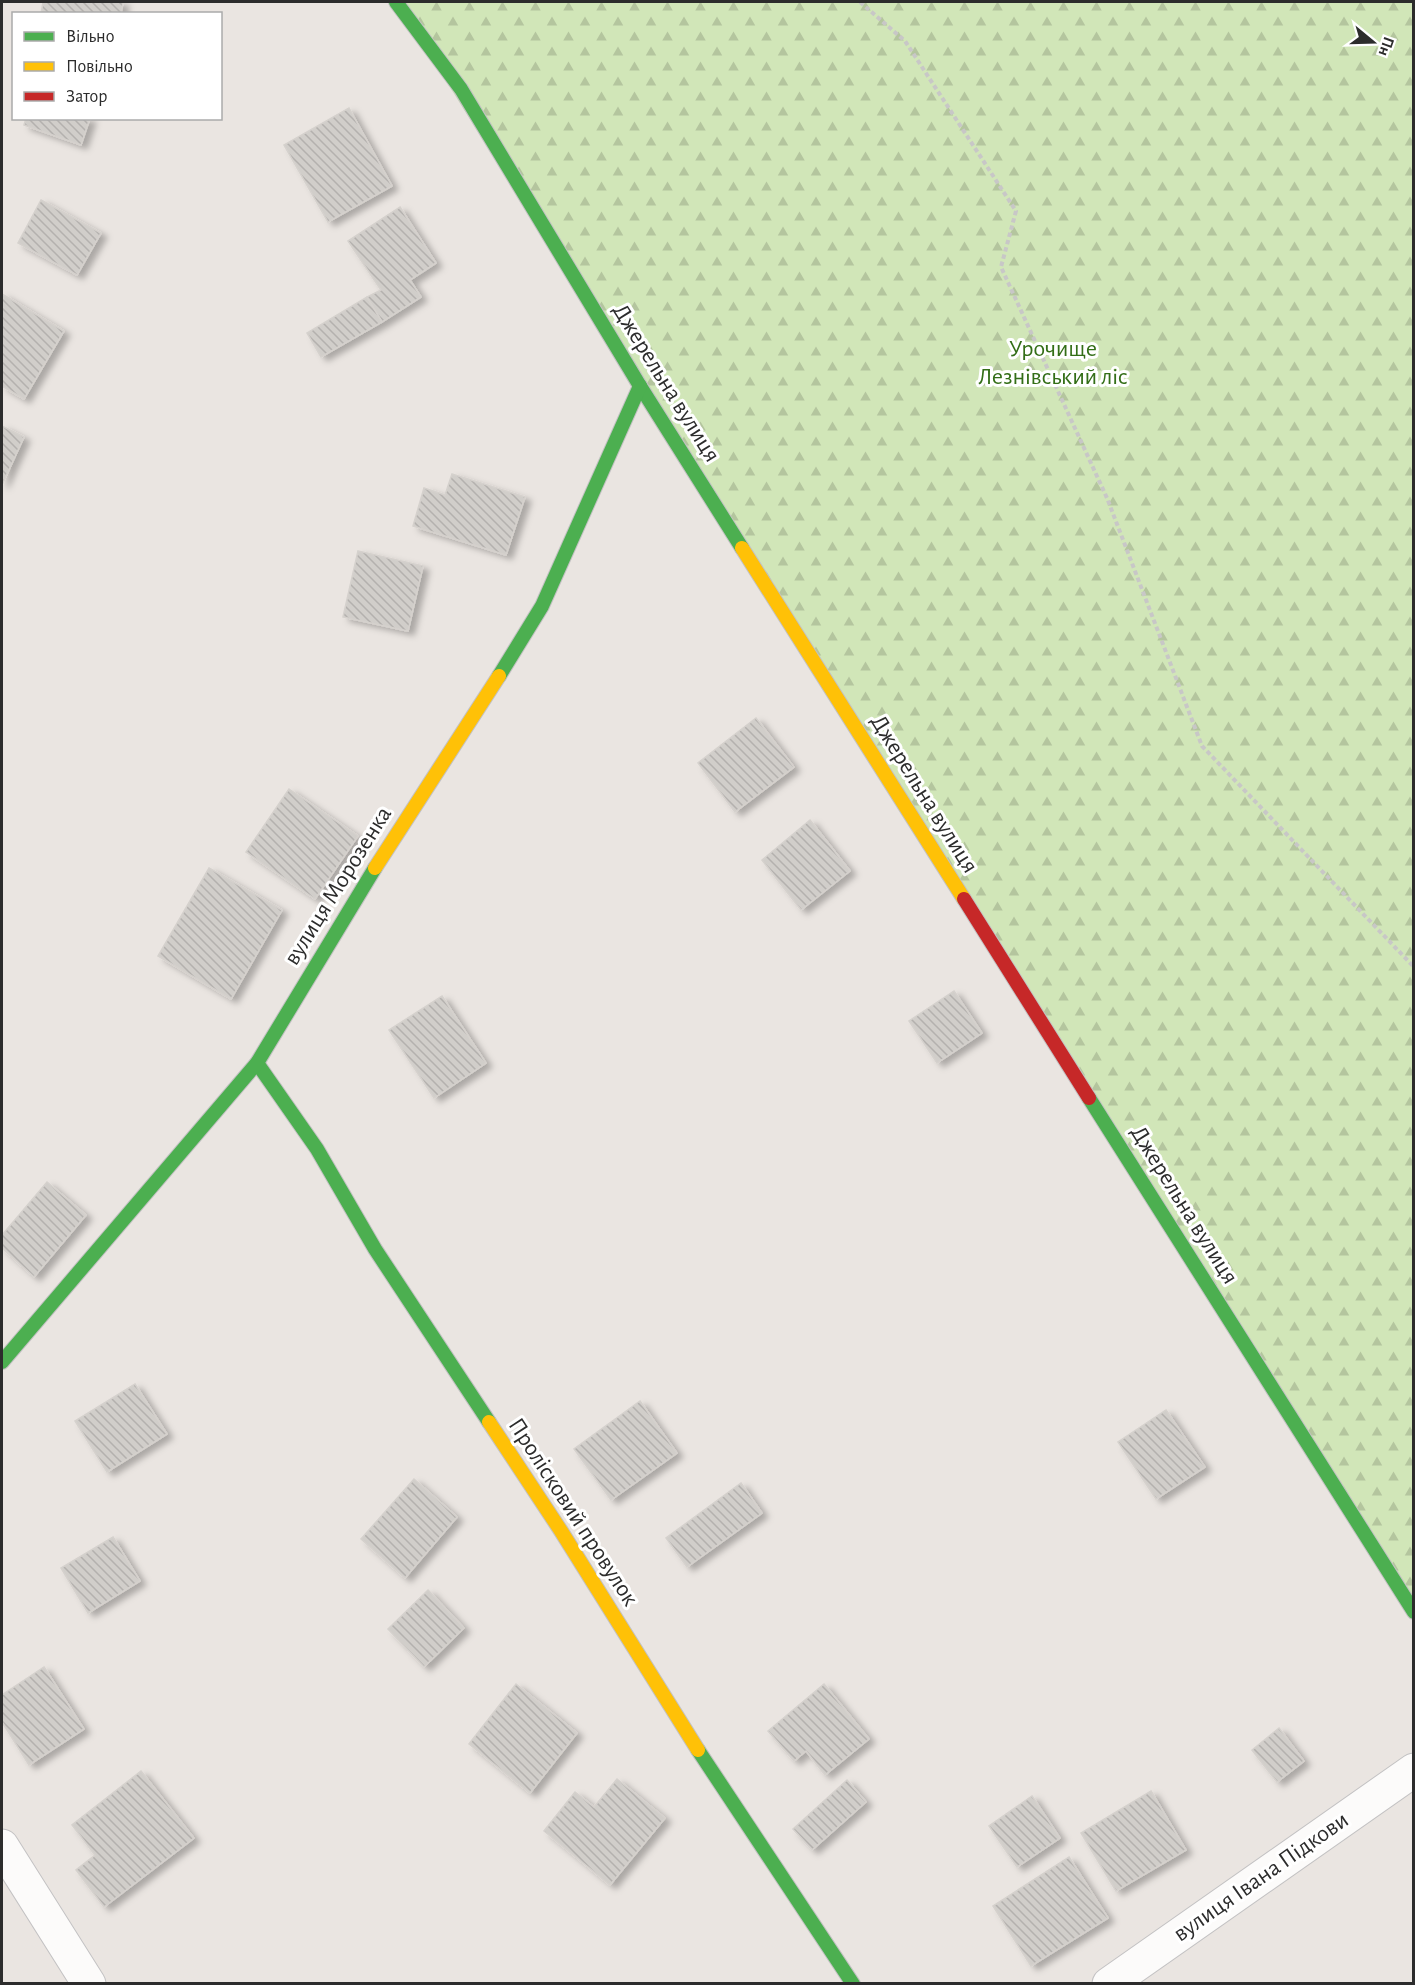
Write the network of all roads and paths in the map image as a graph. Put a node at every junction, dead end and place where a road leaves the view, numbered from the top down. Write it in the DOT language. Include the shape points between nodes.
graph roads {
  1 [pos="396,2"];
  2 [pos="860,2"];
  3 [pos="640,386"];
  4 [pos="1413,966"];
  5 [pos="257,1063"];
  6 [pos="2,1362"];
  7 [pos="1413,1612"];
  8 [pos="1413,1770"];
  9 [pos="2,1846"];
  10 [pos="88,1983"];
  11 [pos="854,1983"];
  12 [pos="1109,1983"];
  1 -- 3 [label="street, Джерельна вулиця" via="461,89"];
  2 -- 4 [label="path" via="906,41 1016,211 1001,267 1107,498 1202,746"];
  3 -- 5 [label="street, вулиця Морозенка" via="542,606 390,843"];
  3 -- 7 [label="street, Джерельна вулиця"];
  5 -- 6 [label="street, вулиця Морозенка"];
  5 -- 11 [label="street, Пролісковий провулок" via="317,1149 375,1249 561,1531 659,1692"];
  8 -- 12 [label="street, вулиця Івана Підкови"];
  9 -- 10 [label="street"];
}
